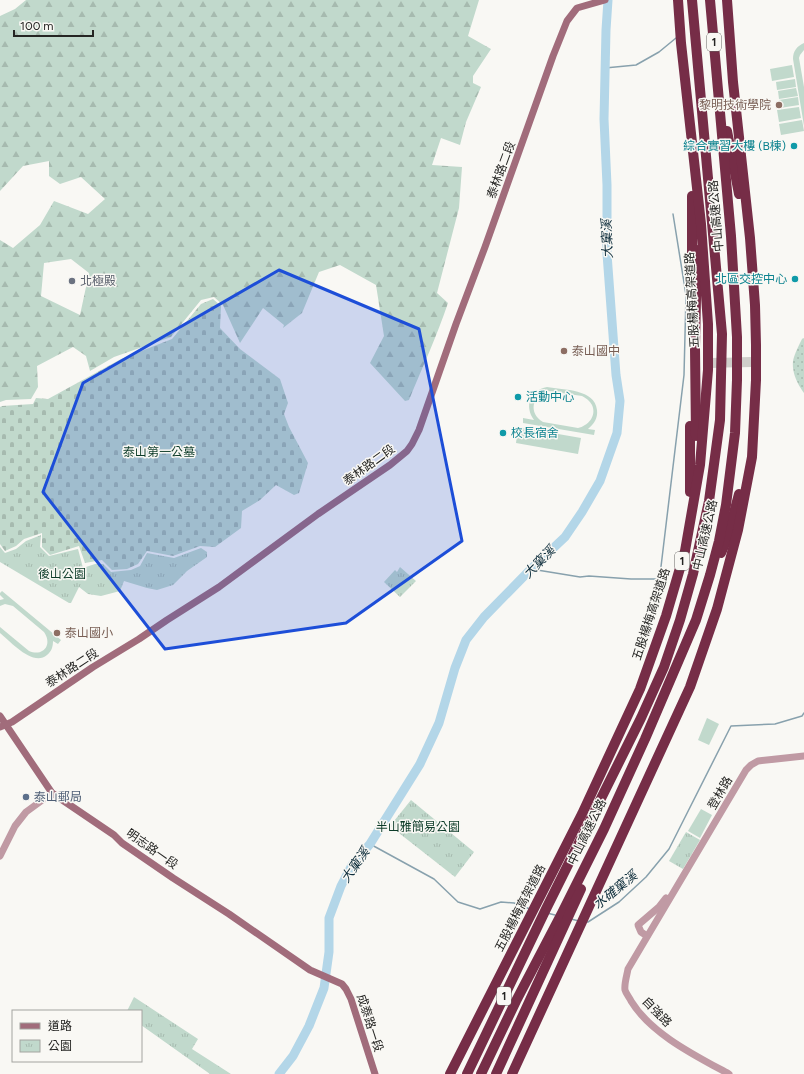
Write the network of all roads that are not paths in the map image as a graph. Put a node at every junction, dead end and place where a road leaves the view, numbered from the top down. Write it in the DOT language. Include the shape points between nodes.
graph roads {
  1 [pos="605,0"];
  2 [pos="678,0"];
  3 [pos="686,0"];
  4 [pos="692,0"];
  5 [pos="710,0"];
  6 [pos="727,0"];
  7 [pos="690,48"];
  8 [pos="717,84"];
  9 [pos="761,361"];
  10 [pos="751,362"];
  11 [pos="696,363"];
  12 [pos="711,363"];
  13 [pos="690,542"];
  14 [pos="678,610"];
  15 [pos="696,620"];
  16 [pos="664,667"];
  17 [pos="0,716"];
  18 [pos="3,726"];
  19 [pos="804,756"];
  20 [pos="52,793"];
  21 [pos="0,856"];
  22 [pos="681,879"];
  23 [pos="544,907"];
  24 [pos="539,917"];
  25 [pos="564,920"];
  26 [pos="647,936"];
  27 [pos="338,982"];
  28 [pos="375,1074"];
  29 [pos="450,1074"];
  30 [pos="454,1074"];
  31 [pos="466,1074"];
  32 [pos="481,1074"];
  33 [pos="496,1074"];
  34 [pos="512,1074"];
  35 [pos="729,1074"];
  1 -- 18 [label="main road, 泰林路二段" via="577,8 567,21 419,430 407,451 219,587"];
  2 -- 29 [label="highway, 五股楊梅高架道路 / 1" via="701,224 708,324 708,370 700,465 685,551 666,616 640,689 582,814"];
  3 -- 7 [label="highway"];
  4 -- 16 [label="highway, 中山高速公路 / 1" via="722,334 720,420 709,501 693,574"];
  5 -- 8 [label="highway, 中山高速公路 / 1"];
  6 -- 34 [label="highway, 1" via="756,305 752,457 738,530 717,609 690,687"];
  7 -- 11 [label="highway" via="696,192"];
  7 -- 13 [label="highway"];
  8 -- 9 [label="highway" via="762,322"];
  8 -- 15 [label="highway, 中山高速公路 / 1" via="735,299 737,401 726,505 717,548"];
  9 -- 10 [label="highway"];
  9 -- 15 [label="highway" via="751,452 727,539"];
  11 -- 12 [label="highway"];
  11 -- 13 [label="highway" via="697,424"];
  13 -- 14 [label="highway" via="688,565"];
  14 -- 16 [label="highway"];
  14 -- 23 [label="highway" via="635,716"];
  15 -- 25 [label="highway, 中山高速公路 / 1"];
  16 -- 23 [label="highway, 中山高速公路 / 1" via="641,718"];
  17 -- 18 [label="main road, 明志路一段"];
  18 -- 20 [label="main road, 明志路一段"];
  19 -- 22 [label="street, 登林路" via="758,761 746,770"];
  20 -- 21 [label="street" via="26,812 15,826"];
  20 -- 27 [label="main road, 明志路一段" via="304,966"];
  22 -- 26 [label="street, 登林路"];
  22 -- 26 [label="street, 登林路" via="659,907 638,926"];
  23 -- 24 [label="highway, 中山高速公路 / 1"];
  24 -- 30 [label="highway"];
  24 -- 31 [label="highway, 中山高速公路 / 1"];
  25 -- 32 [label="highway, 中山高速公路 / 1" via="516,1001"];
  25 -- 33 [label="highway"];
  26 -- 35 [label="street, 自強路" via="628,969 626,991 633,1004 661,1034"];
  27 -- 28 [label="main road, 成泰路一段" via="346,989 351,999"];
}
